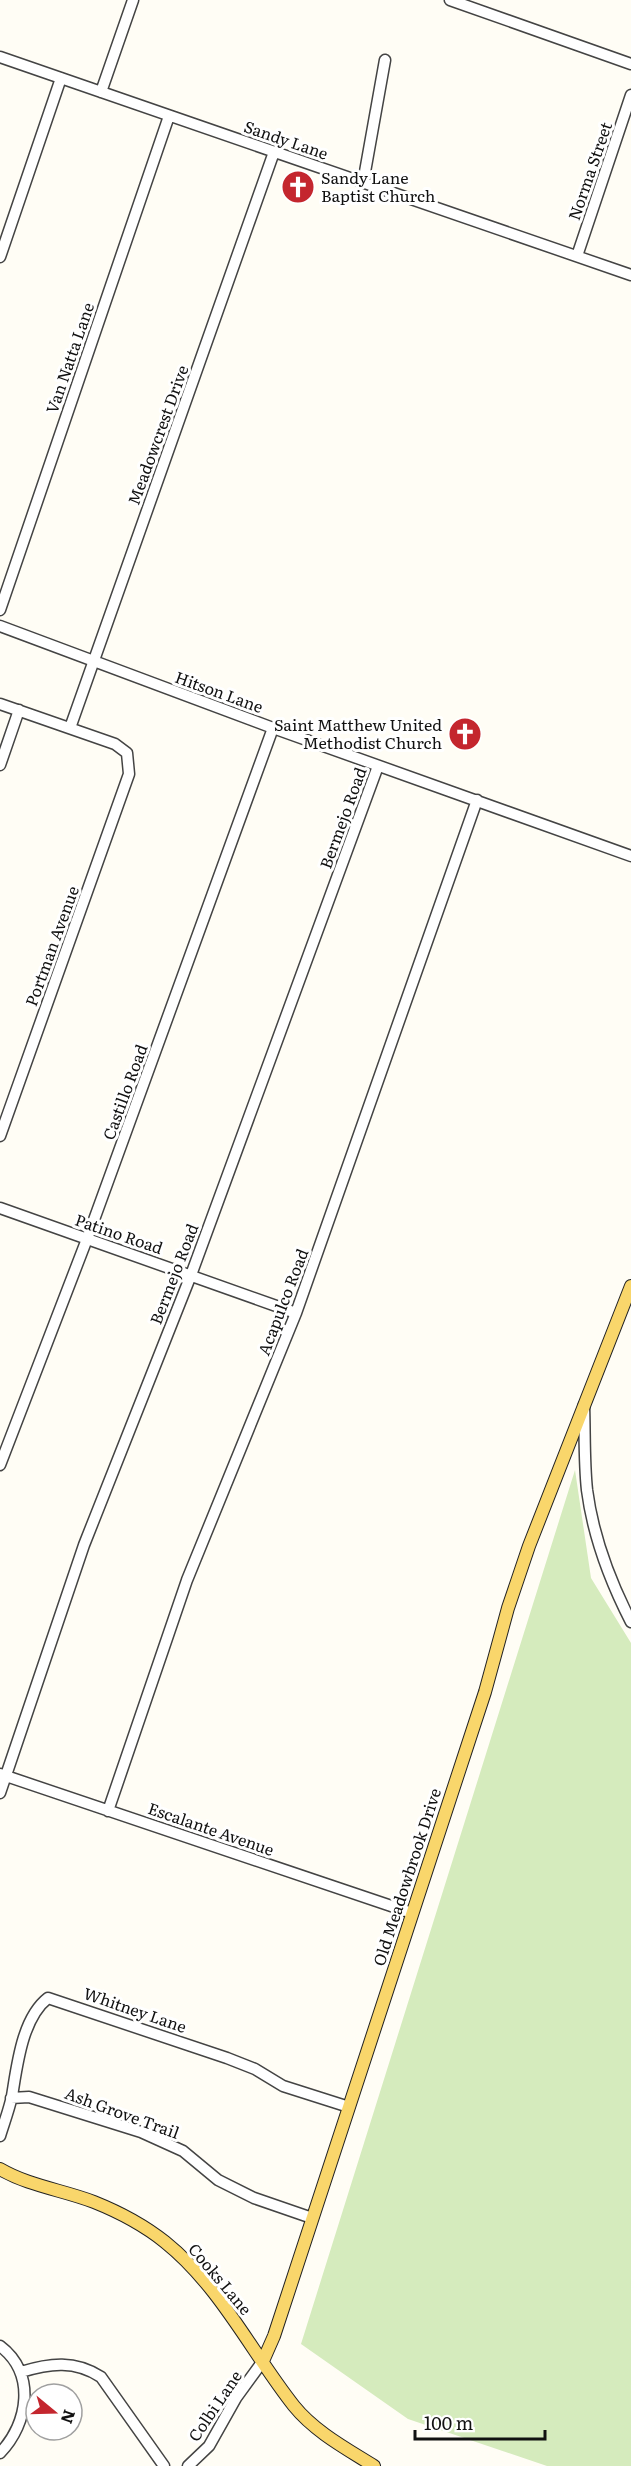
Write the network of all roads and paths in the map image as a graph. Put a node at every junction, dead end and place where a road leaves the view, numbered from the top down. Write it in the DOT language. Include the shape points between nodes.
graph roads {
  1 [pos="134,0"];
  2 [pos="450,0"];
  3 [pos="0,57"];
  4 [pos="385,60"];
  5 [pos="631,64"];
  6 [pos="61,78"];
  7 [pos="101,92"];
  8 [pos="631,95"];
  9 [pos="169,116"];
  10 [pos="274,152"];
  11 [pos="363,183"];
  12 [pos="577,256"];
  13 [pos="0,257"];
  14 [pos="631,275"];
  15 [pos="0,610"];
  16 [pos="0,626"];
  17 [pos="93,662"];
  18 [pos="0,704"];
  19 [pos="19,710"];
  20 [pos="70,728"];
  21 [pos="273,728"];
  22 [pos="0,765"];
  23 [pos="378,766"];
  24 [pos="477,800"];
  25 [pos="631,856"];
  26 [pos="0,1136"];
  27 [pos="0,1208"];
  28 [pos="87,1239"];
  29 [pos="191,1275"];
  30 [pos="631,1286"];
  31 [pos="296,1312"];
  32 [pos="584,1405"];
  33 [pos="0,1465"];
  34 [pos="631,1622"];
  35 [pos="3,1775"];
  36 [pos="0,1793"];
  37 [pos="108,1811"];
  38 [pos="412,1913"];
  39 [pos="11,2098"];
  40 [pos="349,2107"];
  41 [pos="0,2136"];
  42 [pos="0,2169"];
  43 [pos="312,2218"];
  44 [pos="0,2346"];
  45 [pos="263,2361"];
  46 [pos="21,2372"];
  47 [pos="0,2453"];
  48 [pos="164,2466"];
  49 [pos="188,2466"];
  50 [pos="374,2466"];
  1 -- 7 [label="street"];
  2 -- 5 [label="street"];
  3 -- 6 [label="street, Sandy Lane"];
  4 -- 11 [label="street"];
  6 -- 7 [label="street, Sandy Lane"];
  6 -- 13 [label="street"];
  7 -- 9 [label="street, Sandy Lane"];
  8 -- 12 [label="street, Norma Street"];
  9 -- 10 [label="street, Sandy Lane"];
  9 -- 15 [label="street, Van Natta Lane"];
  10 -- 11 [label="street, Sandy Lane"];
  10 -- 17 [label="street, Meadowcrest Drive"];
  11 -- 12 [label="street, Sandy Lane"];
  12 -- 14 [label="street, Sandy Lane"];
  16 -- 17 [label="street, Hitson Lane"];
  17 -- 20 [label="street, Meadowcrest Drive"];
  17 -- 21 [label="street, Hitson Lane"];
  18 -- 19 [label="street"];
  19 -- 20 [label="street"];
  19 -- 22 [label="street"];
  20 -- 26 [label="street, Portman Avenue" via="128,753 126,786"];
  21 -- 23 [label="street, Hitson Lane"];
  21 -- 28 [label="street, Castillo Road"];
  23 -- 24 [label="street, Hitson Lane"];
  23 -- 29 [label="street, Bermejo Road"];
  24 -- 25 [label="street, Hitson Lane"];
  24 -- 31 [label="street, Acapulco Road"];
  27 -- 28 [label="street, Patino Road"];
  28 -- 29 [label="street, Patino Road"];
  28 -- 33 [label="street, Castillo Road"];
  29 -- 31 [label="street, Patino Road"];
  29 -- 35 [label="street, Bermejo Road" via="84,1545"];
  30 -- 32 [label="main road, Old Meadowbrook Drive"];
  31 -- 37 [label="street, Acapulco Road" via="187,1580"];
  32 -- 34 [label="street" via="587,1489 594,1523 610,1579"];
  32 -- 38 [label="main road, Old Meadowbrook Drive" via="508,1608 485,1692"];
  35 -- 36 [label="street, Bermejo Road"];
  35 -- 37 [label="street, Escalante Avenue"];
  37 -- 38 [label="street, Escalante Avenue"];
  38 -- 40 [label="main road, Old Meadowbrook Drive"];
  39 -- 40 [label="street, Whitney Lane" via="22,2044 34,2014 48,1998 227,2058 283,2086"];
  39 -- 41 [label="street, Whitney Lane"];
  39 -- 43 [label="street, Ash Grove Trail" via="29,2097 141,2132 183,2151 218,2180 254,2198"];
  40 -- 43 [label="main road, Old Meadowbrook Drive"];
  42 -- 45 [label="main road, Cooks Lane" via="32,2184 95,2202 166,2243 201,2279"];
  43 -- 45 [label="main road, Old Meadowbrook Drive"];
  44 -- 46 [label="street"];
  45 -- 49 [label="street, Colbi Lane" via="209,2446"];
  45 -- 50 [label="main road, Cooks Lane" via="295,2408 330,2438"];
  46 -- 47 [label="street" via="25,2406 20,2424"];
  46 -- 48 [label="street" via="54,2364 89,2369 101,2377"];
}
